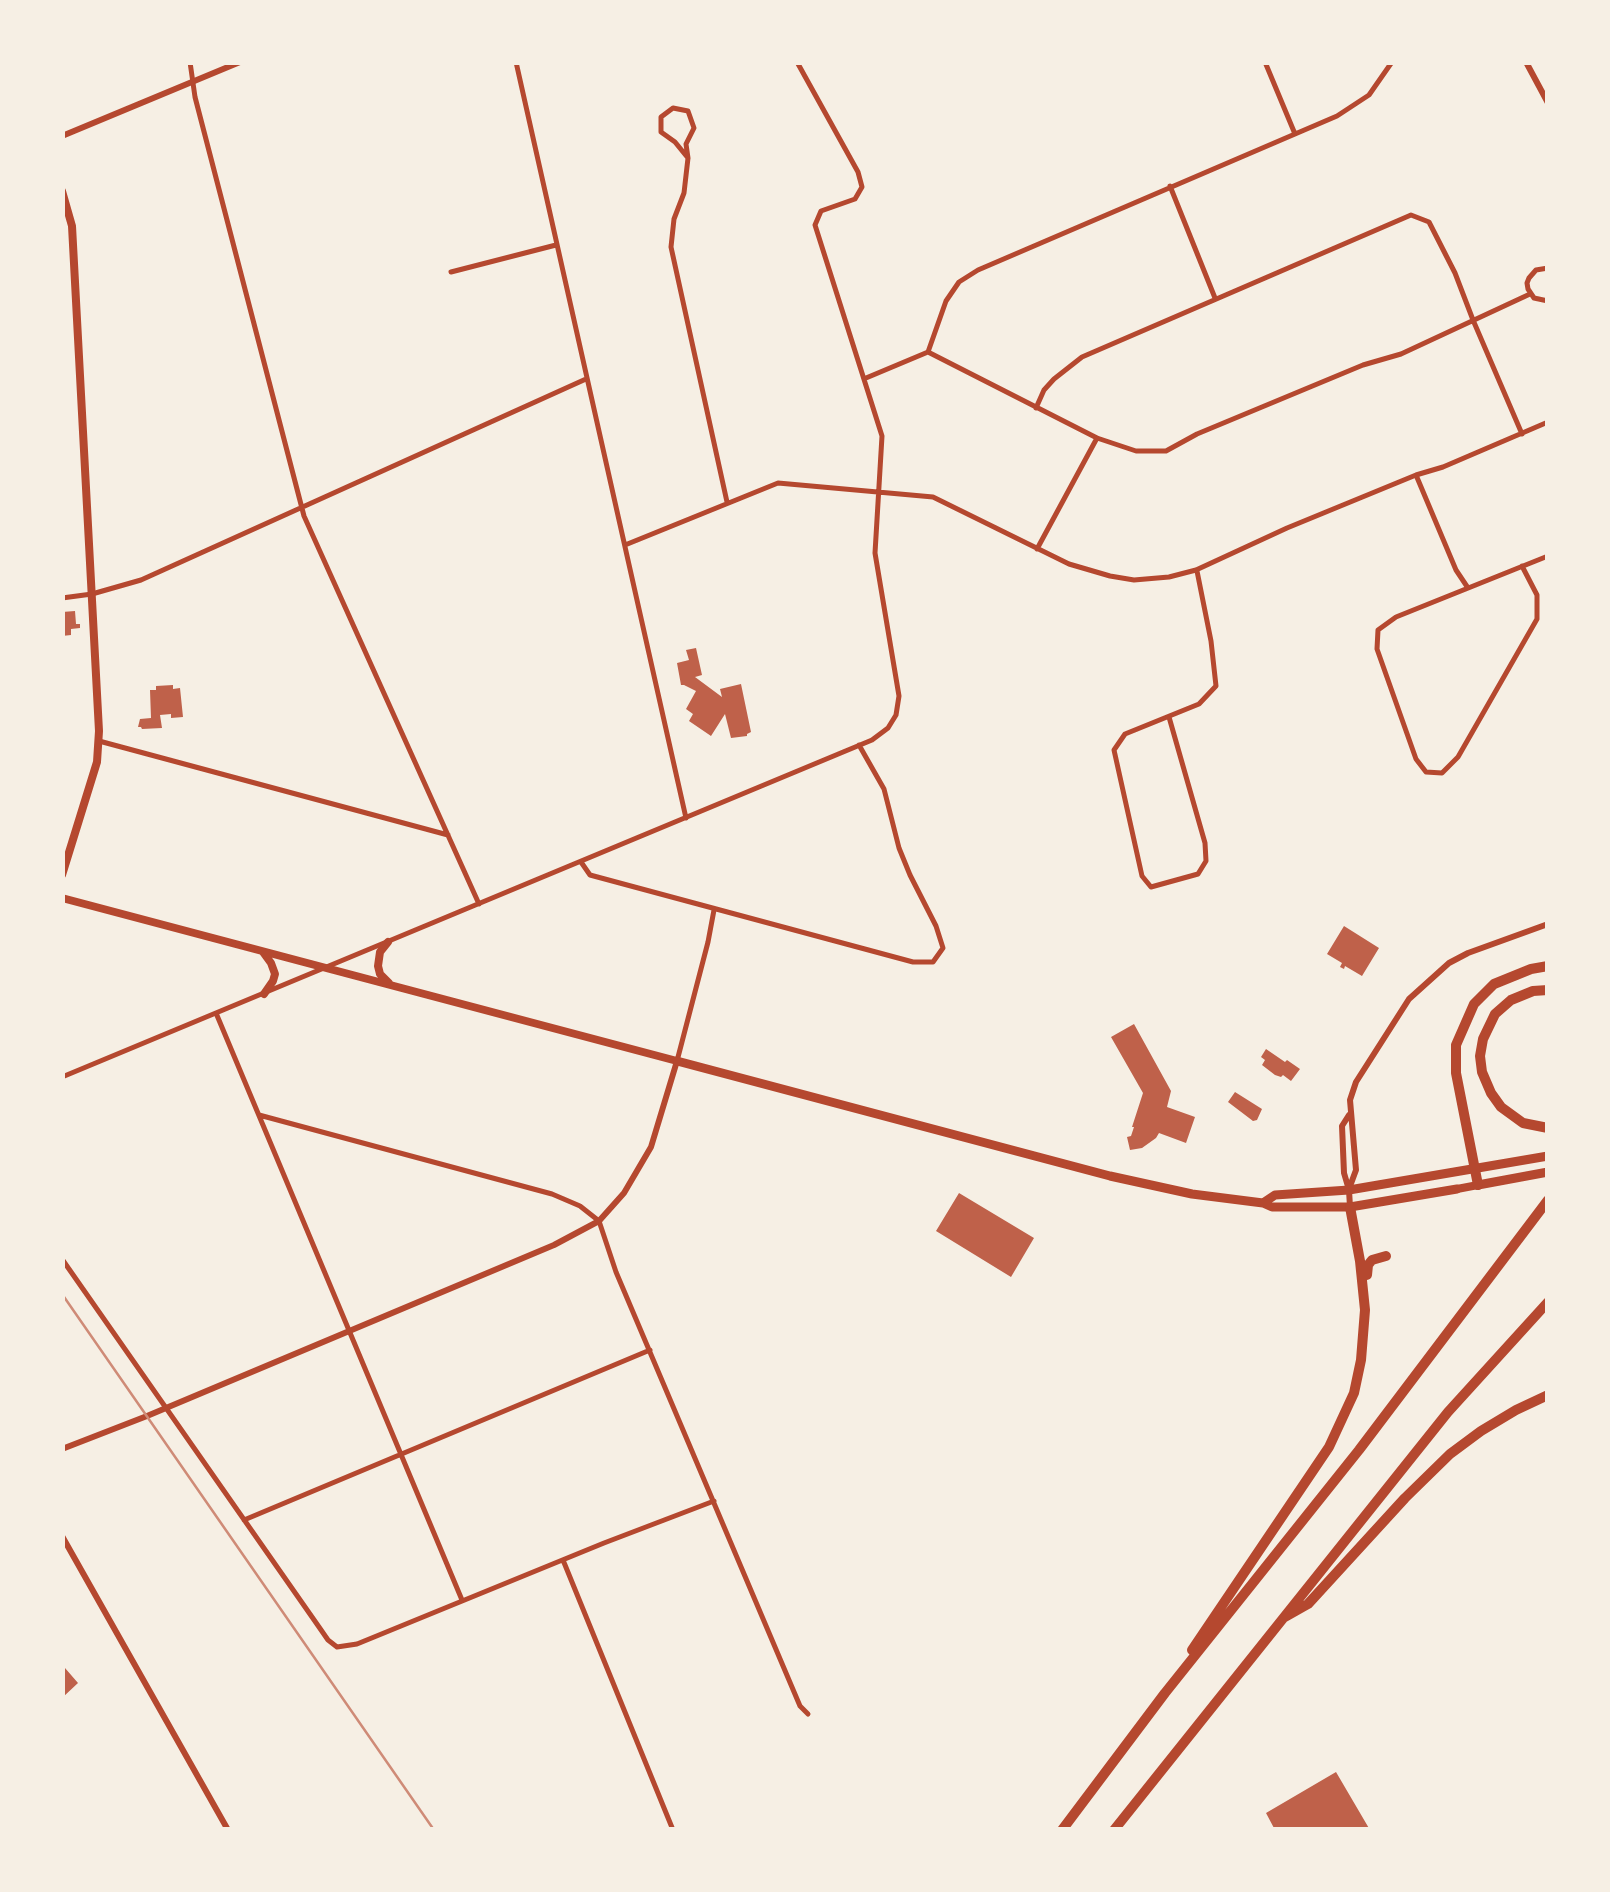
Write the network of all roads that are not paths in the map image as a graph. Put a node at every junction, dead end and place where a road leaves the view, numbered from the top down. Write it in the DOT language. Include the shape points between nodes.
graph roads {
  1 [pos="190,62"];
  2 [pos="240,62"];
  3 [pos="516,62"];
  4 [pos="797,62"];
  5 [pos="1265,62"];
  6 [pos="1392,62"];
  7 [pos="1526,62"];
  8 [pos="193,82"];
  9 [pos="1547,102"];
  10 [pos="1295,134"];
  11 [pos="62,136"];
  12 [pos="688,158"];
  13 [pos="1170,186"];
  14 [pos="62,190"];
  15 [pos="556,246"];
  16 [pos="1548,268"];
  17 [pos="452,272"];
  18 [pos="1530,294"];
  19 [pos="1215,298"];
  20 [pos="1548,301"];
  21 [pos="1473,320"];
  22 [pos="928,352"];
  23 [pos="586,378"];
  24 [pos="865,379"];
  25 [pos="1036,408"];
  26 [pos="1548,422"];
  27 [pos="1522,434"];
  28 [pos="1097,438"];
  29 [pos="1416,475"];
  30 [pos="879,492"];
  31 [pos="727,502"];
  32 [pos="302,507"];
  33 [pos="626,545"];
  34 [pos="1036,549"];
  35 [pos="1548,556"];
  36 [pos="1522,566"];
  37 [pos="1196,570"];
  38 [pos="1468,588"];
  39 [pos="92,594"];
  40 [pos="62,598"];
  41 [pos="1169,717"];
  42 [pos="98,741"];
  43 [pos="859,745"];
  44 [pos="686,818"];
  45 [pos="448,835"];
  46 [pos="580,862"];
  47 [pos="62,876"];
  48 [pos="62,898"];
  49 [pos="478,904"];
  50 [pos="714,910"];
  51 [pos="1548,924"];
  52 [pos="388,942"];
  53 [pos="263,952"];
  54 [pos="1548,966"];
  55 [pos="323,968"];
  56 [pos="392,986"];
  57 [pos="1548,990"];
  58 [pos="264,994"];
  59 [pos="216,1013"];
  60 [pos="677,1061"];
  61 [pos="62,1077"];
  62 [pos="258,1116"];
  63 [pos="1548,1128"];
  64 [pos="1548,1156"];
  65 [pos="1474,1168"];
  66 [pos="1548,1172"];
  67 [pos="1478,1185"];
  68 [pos="1457,1189"];
  69 [pos="1349,1190"];
  70 [pos="1548,1200"];
  71 [pos="1263,1202"];
  72 [pos="1350,1207"];
  73 [pos="599,1221"];
  74 [pos="1386,1256"];
  75 [pos="62,1260"];
  76 [pos="1548,1302"];
  77 [pos="1365,1310"];
  78 [pos="349,1330"];
  79 [pos="650,1350"];
  80 [pos="1548,1395"];
  81 [pos="165,1408"];
  82 [pos="62,1449"];
  83 [pos="402,1454"];
  84 [pos="714,1501"];
  85 [pos="244,1520"];
  86 [pos="62,1536"];
  87 [pos="563,1560"];
  88 [pos="462,1600"];
  89 [pos="1280,1620"];
  90 [pos="1165,1694"];
  91 [pos="808,1714"];
  92 [pos="228,1830"];
  93 [pos="673,1830"];
  94 [pos="1062,1830"];
  95 [pos="1114,1830"];
  1 -- 8 [label="street"];
  2 -- 8 [label="street"];
  3 -- 15 [label="street"];
  4 -- 24 [label="street" via="861,178 858,196 821,211 815,224"];
  5 -- 10 [label="street"];
  6 -- 10 [label="street" via="1369,95"];
  7 -- 9 [label="street"];
  8 -- 11 [label="street"];
  8 -- 32 [label="street"];
  10 -- 13 [label="street"];
  12 -- 12 [label="street" via="694,128 688,111 672,108 661,117 661,132"];
  12 -- 31 [label="street" via="671,247"];
  13 -- 19 [label="street"];
  13 -- 22 [label="street" via="958,282"];
  14 -- 39 [label="main road" via="72,226"];
  15 -- 17 [label="street"];
  15 -- 23 [label="street"];
  16 -- 18 [label="street" via="1532,273"];
  18 -- 20 [label="street"];
  18 -- 21 [label="street"];
  19 -- 21 [label="street" via="1411,215 1429,222"];
  19 -- 25 [label="street" via="1082,357 1044,390"];
  21 -- 27 [label="street"];
  21 -- 28 [label="street" via="1166,451 1136,451"];
  22 -- 24 [label="street"];
  22 -- 25 [label="street"];
  23 -- 32 [label="street"];
  23 -- 33 [label="street"];
  24 -- 30 [label="street" via="882,436"];
  25 -- 28 [label="street"];
  26 -- 27 [label="street"];
  27 -- 29 [label="street"];
  28 -- 34 [label="street"];
  29 -- 37 [label="street"];
  29 -- 38 [label="street"];
  30 -- 31 [label="street" via="774,484"];
  30 -- 34 [label="street" via="942,500"];
  30 -- 43 [label="street" via="875,553 898,706 888,728"];
  31 -- 33 [label="street"];
  32 -- 39 [label="street" via="141,580"];
  32 -- 45 [label="street"];
  33 -- 44 [label="street"];
  34 -- 37 [label="street" via="1134,580"];
  35 -- 36 [label="street"];
  36 -- 38 [label="street"];
  36 -- 38 [label="street" via="1538,594 1537,619 1458,757 1442,772 1426,772 1376,649 1378,630"];
  37 -- 41 [label="street" via="1216,686 1200,704"];
  39 -- 40 [label="street"];
  39 -- 42 [label="main road"];
  41 -- 41 [label="street" via="1125,734 1114,750 1142,876 1152,887 1198,874 1206,861"];
  42 -- 45 [label="street"];
  42 -- 47 [label="main road"];
  43 -- 44 [label="street"];
  43 -- 50 [label="street" via="884,790 899,848 936,926 943,948 932,962"];
  44 -- 46 [label="street"];
  45 -- 49 [label="street"];
  46 -- 49 [label="street"];
  46 -- 50 [label="street" via="590,875"];
  48 -- 53 [label="main road"];
  49 -- 52 [label="street"];
  50 -- 60 [label="street"];
  51 -- 69 [label="street" via="1449,962 1409,999 1350,1100 1356,1170"];
  52 -- 55 [label="street"];
  52 -- 56 [label="main road" via="378,966"];
  53 -- 55 [label="main road"];
  53 -- 58 [label="main road" via="274,974"];
  54 -- 65 [label="highway" via="1494,984 1474,1004 1456,1046"];
  55 -- 56 [label="main road"];
  55 -- 58 [label="street"];
  56 -- 60 [label="main road"];
  57 -- 63 [label="highway" via="1511,1000 1495,1014 1480,1056 1501,1107 1523,1123"];
  58 -- 59 [label="street"];
  59 -- 61 [label="street"];
  59 -- 62 [label="street"];
  60 -- 71 [label="main road" via="1110,1176"];
  60 -- 73 [label="street" via="651,1147"];
  62 -- 73 [label="street" via="552,1194"];
  62 -- 78 [label="street"];
  64 -- 65 [label="main road"];
  65 -- 67 [label="highway"];
  65 -- 69 [label="main road"];
  66 -- 67 [label="main road"];
  67 -- 68 [label="main road"];
  68 -- 72 [label="main road"];
  69 -- 71 [label="main road" via="1275,1195"];
  69 -- 72 [label="street"];
  70 -- 90 [label="highway"];
  71 -- 72 [label="main road" via="1272,1208"];
  72 -- 77 [label="highway"];
  73 -- 78 [label="street"];
  73 -- 79 [label="street"];
  74 -- 77 [label="highway" via="1368,1266"];
  75 -- 81 [label="street"];
  76 -- 89 [label="highway" via="1448,1412"];
  77 -- 90 [label="highway" via="1354,1393 1329,1447"];
  78 -- 81 [label="street"];
  78 -- 83 [label="street"];
  79 -- 83 [label="street"];
  79 -- 84 [label="street"];
  80 -- 89 [label="highway" via="1450,1454 1308,1604"];
  81 -- 82 [label="street"];
  81 -- 85 [label="street"];
  83 -- 85 [label="street"];
  83 -- 88 [label="street"];
  84 -- 87 [label="street"];
  84 -- 91 [label="street"];
  85 -- 88 [label="street" via="337,1647"];
  86 -- 92 [label="street"];
  87 -- 88 [label="street"];
  87 -- 93 [label="street"];
  89 -- 95 [label="highway"];
  90 -- 94 [label="highway"];
}
